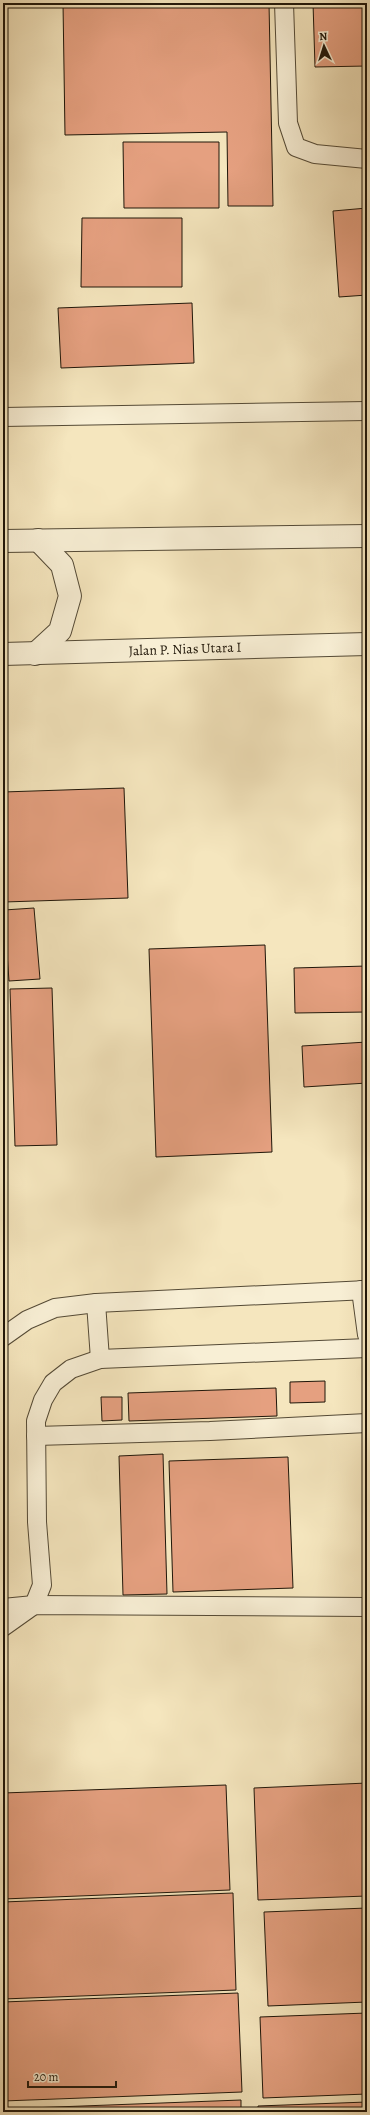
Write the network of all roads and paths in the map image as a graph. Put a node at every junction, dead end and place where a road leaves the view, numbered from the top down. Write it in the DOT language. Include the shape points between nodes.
graph roads {
  1 [pos="284,3"];
  2 [pos="367,159"];
  3 [pos="367,411"];
  4 [pos="3,417"];
  5 [pos="367,536"];
  6 [pos="38,540"];
  7 [pos="3,541"];
  8 [pos="367,644"];
  9 [pos="3,654"];
  10 [pos="35,654"];
  11 [pos="364,1290"];
  12 [pos="96,1303"];
  13 [pos="367,1335"];
  14 [pos="3,1337"];
  15 [pos="367,1348"];
  16 [pos="100,1359"];
  17 [pos="367,1422"];
  18 [pos="36,1436"];
  19 [pos="34,1605"];
  20 [pos="367,1607"];
  21 [pos="3,1608"];
  22 [pos="3,1627"];
  1 -- 2 [label="lane" via="288,122 296,147 315,154"];
  3 -- 4 [label="lane"];
  5 -- 6 [label="street"];
  6 -- 7 [label="street"];
  6 -- 10 [label="street" via="62,565 70,596 60,631"];
  8 -- 10 [label="street, Jalan P. Nias Utara I"];
  9 -- 10 [label="street, Jalan P. Nias Utara I"];
  11 -- 12 [label="lane"];
  11 -- 13 [label="lane"];
  12 -- 14 [label="lane" via="56,1308 27,1320"];
  12 -- 16 [label="lane"];
  15 -- 16 [label="lane"];
  16 -- 18 [label="lane" via="71,1370 53,1383 43,1400 36,1421"];
  17 -- 18 [label="lane" via="210,1431"];
  18 -- 19 [label="lane" via="37,1522 42,1585"];
  19 -- 20 [label="lane"];
  19 -- 21 [label="lane"];
  19 -- 22 [label="lane"];
}
